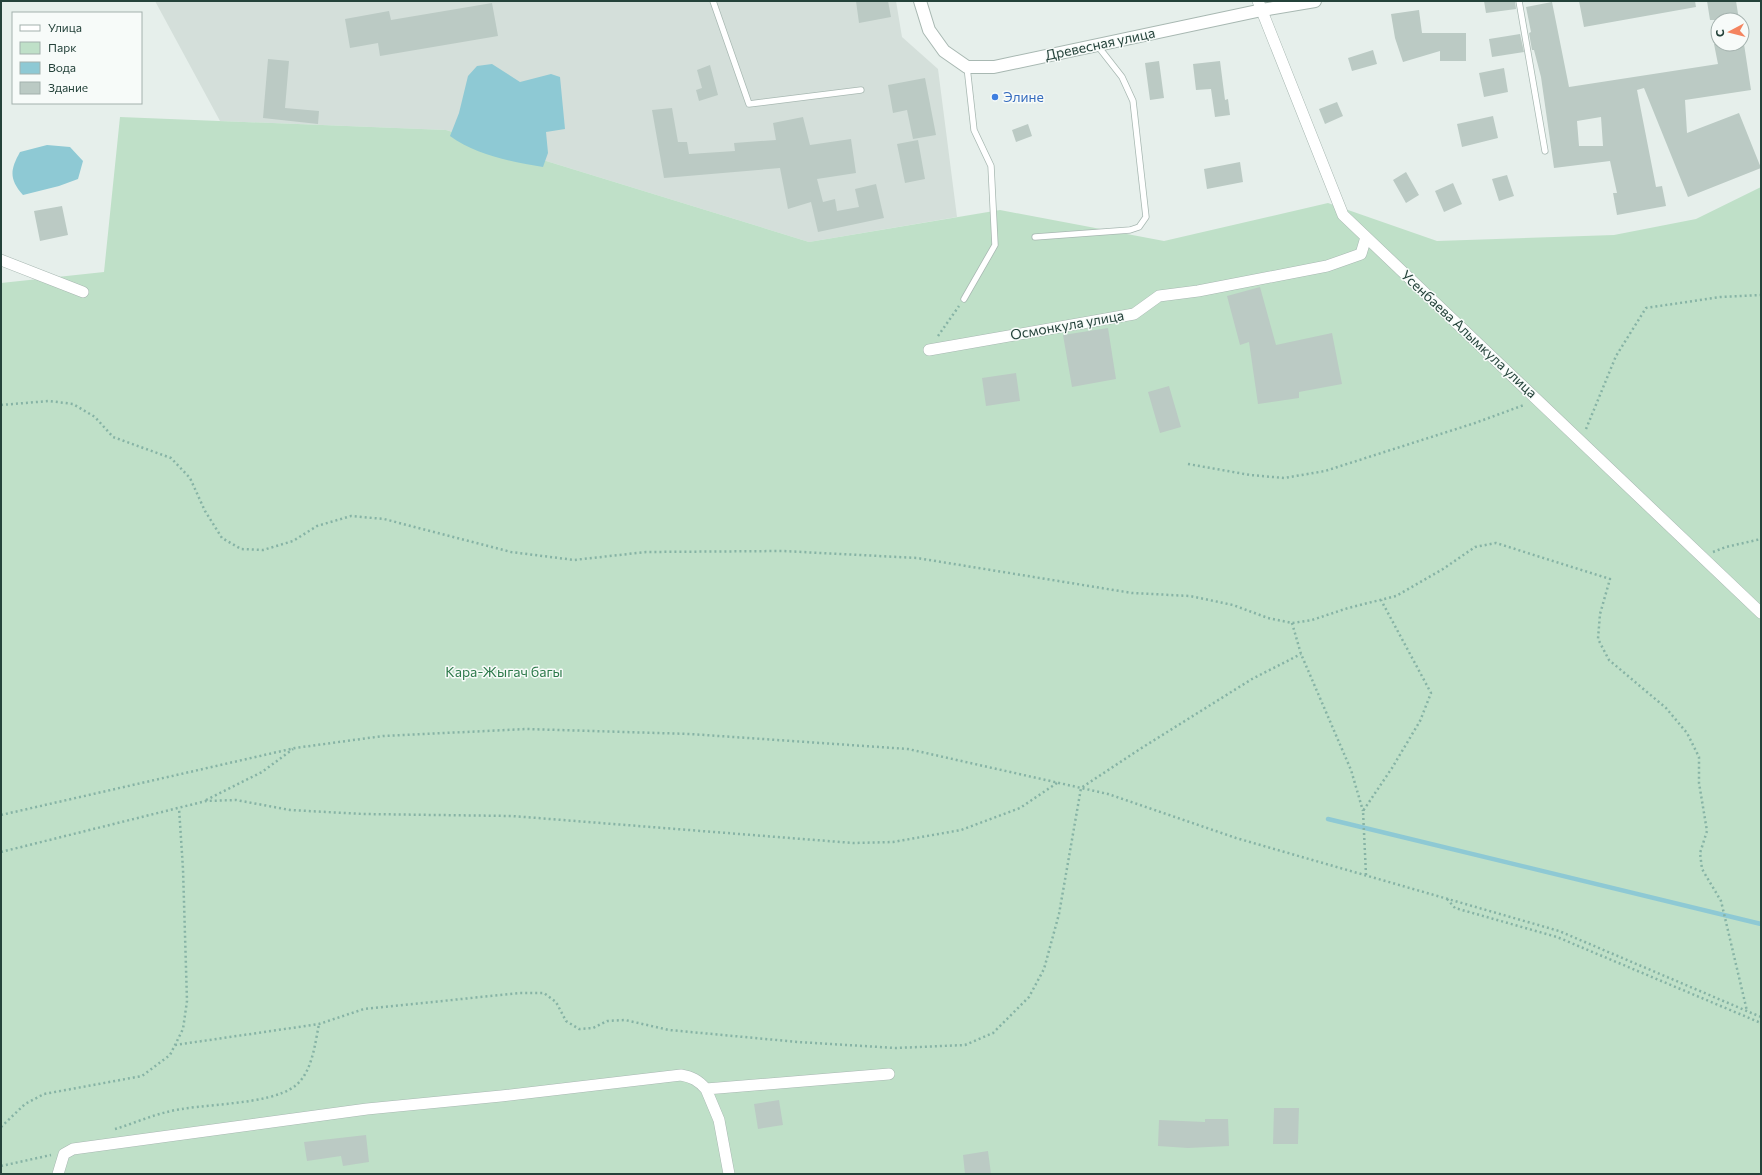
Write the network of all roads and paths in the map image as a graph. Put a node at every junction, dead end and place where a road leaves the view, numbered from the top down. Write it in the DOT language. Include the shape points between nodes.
graph roads {
  1 [pos="714,1"];
  2 [pos="920,1"];
  3 [pos="1315,1"];
  4 [pos="1519,1"];
  5 [pos="1260,5"];
  6 [pos="1097,45"];
  7 [pos="967,67"];
  8 [pos="861,90"];
  9 [pos="1545,151"];
  10 [pos="1035,237"];
  11 [pos="1366,237"];
  12 [pos="1,260"];
  13 [pos="83,292"];
  14 [pos="1761,295"];
  15 [pos="964,299"];
  16 [pos="929,350"];
  17 [pos="1538,400"];
  18 [pos="1,405"];
  19 [pos="1581,441"];
  20 [pos="1188,464"];
  21 [pos="1761,538"];
  22 [pos="1702,556"];
  23 [pos="1381,600"];
  24 [pos="1761,613"];
  25 [pos="1292,623"];
  26 [pos="1301,654"];
  27 [pos="295,748"];
  28 [pos="1057,783"];
  29 [pos="1081,788"];
  30 [pos="206,801"];
  31 [pos="179,808"];
  32 [pos="1363,811"];
  33 [pos="1,815"];
  34 [pos="1,852"];
  35 [pos="1366,875"];
  36 [pos="1446,898"];
  37 [pos="1747,1011"];
  38 [pos="1761,1017"];
  39 [pos="1761,1023"];
  40 [pos="319,1024"];
  41 [pos="175,1045"];
  42 [pos="889,1074"];
  43 [pos="706,1089"];
  44 [pos="1,1127"];
  45 [pos="110,1131"];
  46 [pos="55,1154"];
  47 [pos="1,1166"];
  48 [pos="58,1174"];
  49 [pos="729,1174"];
  1 -- 8 [label="lane" via="749,104"];
  2 -- 7 [label="street" via="929,30 944,51"];
  3 -- 5 [label="street, Древесная улица"];
  4 -- 9 [label="lane"];
  5 -- 6 [label="street, Древесная улица"];
  5 -- 11 [label="street, Усенбаева Алымкула улица" via="1343,216"];
  6 -- 7 [label="street, Древесная улица" via="994,67"];
  6 -- 10 [label="lane" via="1122,77 1133,101 1146,217 1139,227 1130,230"];
  7 -- 15 [label="lane" via="974,130 991,166 995,245"];
  11 -- 16 [label="street, Осмонкула улица" via="1361,254 1327,266 1159,296 1134,314"];
  11 -- 17 [label="street, Усенбаева Алымкула улица"];
  12 -- 13 [label="street"];
  14 -- 19 [label="path" via="1720,297 1646,308 1616,356"];
  15 -- 16 [label="path"];
  17 -- 19 [label="street, Усенбаева Алымкула улица"];
  17 -- 20 [label="path" via="1325,471 1284,478 1250,476"];
  18 -- 25 [label="path" via="49,401 73,404 95,417 112,437 171,458 190,478 205,511 222,538 241,549 263,550 293,541 317,526 351,516 384,519 511,552 574,560 646,552 783,551 917,558 1132,593 1190,596 1234,605 1268,618"];
  19 -- 22 [label="street, Усенбаева Алымкула улица"];
  21 -- 22 [label="path"];
  22 -- 24 [label="street, Усенбаева Алымкула улица"];
  23 -- 25 [label="path" via="1312,620"];
  23 -- 32 [label="path" via="1431,693 1420,721"];
  23 -- 37 [label="path" via="1396,596 1475,547 1496,543 1610,579 1600,614 1598,639 1609,660 1666,708 1687,733 1699,757 1699,783 1707,831 1700,853 1702,869 1721,900"];
  25 -- 26 [label="path"];
  26 -- 29 [label="path" via="1252,679"];
  26 -- 32 [label="path" via="1351,770"];
  27 -- 28 [label="path" via="383,736 527,729 690,734 908,750"];
  27 -- 30 [label="path" via="262,772"];
  27 -- 33 [label="path"];
  28 -- 29 [label="path"];
  28 -- 30 [label="path" via="1020,808 961,830 893,842 854,843 512,816 362,814 290,810 236,800"];
  29 -- 35 [label="path" via="1108,794 1236,838"];
  29 -- 40 [label="path" via="1059,914 1044,969 1029,997 993,1033 965,1045 896,1048 783,1041 669,1030 625,1020 607,1021 593,1028 579,1029 566,1021 556,1002 544,993 520,993 364,1009"];
  30 -- 31 [label="path"];
  31 -- 34 [label="path"];
  31 -- 41 [label="path" via="187,1001 183,1029"];
  32 -- 35 [label="path"];
  35 -- 36 [label="path"];
  36 -- 37 [label="path" via="1559,931"];
  36 -- 39 [label="path" via="1455,908 1557,937"];
  37 -- 38 [label="path"];
  40 -- 41 [label="path"];
  40 -- 45 [label="path" via="305,1074 295,1086 275,1096 167,1112"];
  41 -- 44 [label="path" via="170,1055 142,1076 44,1094 25,1104"];
  42 -- 43 [label="street"];
  43 -- 48 [label="street" via="690,1076 681,1075 366,1109 73,1150 64,1154"];
  43 -- 49 [label="street" via="719,1120"];
  46 -- 47 [label="path"];
}
